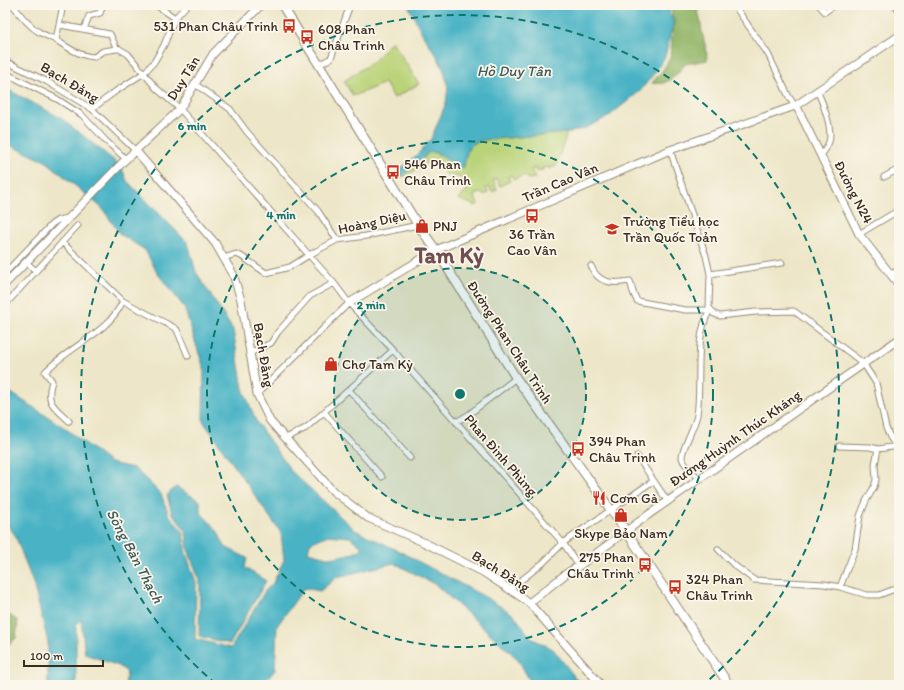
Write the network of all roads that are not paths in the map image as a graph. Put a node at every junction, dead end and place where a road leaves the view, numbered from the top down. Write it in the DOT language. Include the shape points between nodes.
graph roads {
  1 [pos="13,5"];
  2 [pos="63,5"];
  3 [pos="103,5"];
  4 [pos="156,5"];
  5 [pos="187,5"];
  6 [pos="261,5"];
  7 [pos="282,5"];
  8 [pos="350,5"];
  9 [pos="734,5"];
  10 [pos="819,5"];
  11 [pos="835,5"];
  12 [pos="895,5"];
  13 [pos="899,10"];
  14 [pos="175,18"];
  15 [pos="60,25"];
  16 [pos="84,29"];
  17 [pos="899,36"];
  18 [pos="56,40"];
  19 [pos="117,49"];
  20 [pos="5,62"];
  21 [pos="319,65"];
  22 [pos="5,73"];
  23 [pos="144,73"];
  24 [pos="195,84"];
  25 [pos="817,90"];
  26 [pos="795,105"];
  27 [pos="92,109"];
  28 [pos="180,109"];
  29 [pos="136,150"];
  30 [pos="670,150"];
  31 [pos="821,156"];
  32 [pos="125,161"];
  33 [pos="899,169"];
  34 [pos="884,177"];
  35 [pos="899,210"];
  36 [pos="68,218"];
  37 [pos="78,225"];
  38 [pos="418,225"];
  39 [pos="860,234"];
  40 [pos="337,240"];
  41 [pos="62,242"];
  42 [pos="436,250"];
  43 [pos="309,255"];
  44 [pos="224,258"];
  45 [pos="26,262"];
  46 [pos="782,263"];
  47 [pos="591,266"];
  48 [pos="899,269"];
  49 [pos="36,271"];
  50 [pos="5,273"];
  51 [pos="710,274"];
  52 [pos="891,275"];
  53 [pos="334,283"];
  54 [pos="5,284"];
  55 [pos="899,286"];
  56 [pos="123,301"];
  57 [pos="349,303"];
  58 [pos="5,305"];
  59 [pos="710,310"];
  60 [pos="899,339"];
  61 [pos="393,350"];
  62 [pos="250,353"];
  63 [pos="188,356"];
  64 [pos="863,363"];
  65 [pos="516,378"];
  66 [pos="349,390"];
  67 [pos="257,394"];
  68 [pos="324,412"];
  69 [pos="69,421"];
  70 [pos="456,422"];
  71 [pos="286,438"];
  72 [pos="839,446"];
  73 [pos="899,446"];
  74 [pos="878,449"];
  75 [pos="637,456"];
  76 [pos="410,458"];
  77 [pos="382,477"];
  78 [pos="700,479"];
  79 [pos="653,480"];
  80 [pos="668,502"];
  81 [pos="611,509"];
  82 [pos="626,532"];
  83 [pos="563,543"];
  84 [pos="718,549"];
  85 [pos="579,566"];
  86 [pos="840,587"];
  87 [pos="510,589"];
  88 [pos="899,590"];
  89 [pos="529,603"];
  90 [pos="602,685"];
  91 [pos="729,685"];
  1 -- 18 [label="street" via="31,26"];
  2 -- 15 [label="street"];
  3 -- 16 [label="street" via="100,13 89,16"];
  4 -- 14 [label="street"];
  5 -- 14 [label="street"];
  6 -- 24 [label="street, Duy Tân" via="213,54"];
  7 -- 21 [label="main road, Đường Phan Châu Trinh"];
  8 -- 21 [label="street" via="331,58"];
  9 -- 26 [label="street" via="768,54"];
  10 -- 11 [label="street" via="825,12"];
  12 -- 13 [label="street"];
  14 -- 23 [label="street" via="157,58"];
  15 -- 16 [label="street"];
  15 -- 18 [label="street"];
  16 -- 19 [label="street" via="110,34"];
  17 -- 25 [label="street, Trần Cao Vân"];
  18 -- 19 [label="street" via="69,49 91,57 103,50"];
  19 -- 23 [label="street, Phan Đình Phùng" via="128,54"];
  20 -- 27 [label="street, Bạch Đằng" via="46,81"];
  21 -- 38 [label="main road, Đường Phan Châu Trinh"];
  22 -- 32 [label="street" via="57,99 82,115"];
  23 -- 27 [label="street"];
  23 -- 28 [label="street, Phan Đình Phùng" via="165,97"];
  24 -- 28 [label="street, Duy Tân"];
  24 -- 40 [label="street" via="230,109 247,132 318,211"];
  25 -- 26 [label="street, Trần Cao Vân"];
  25 -- 31 [label="street" via="829,129 829,141"];
  26 -- 30 [label="street, Trần Cao Vân"];
  26 -- 31 [label="street, Đường N24"];
  27 -- 29 [label="street, Bạch Đằng"];
  28 -- 29 [label="street, Duy Tân"];
  28 -- 43 [label="street, Phan Đình Phùng"];
  29 -- 32 [label="street, Duy Tân"];
  29 -- 44 [label="street, Bạch Đằng" via="215,243"];
  30 -- 42 [label="street, Trần Cao Vân"];
  30 -- 51 [label="street"];
  31 -- 39 [label="street, Đường N24"];
  32 -- 36 [label="street, Duy Tân"];
  33 -- 34 [label="street"];
  35 -- 39 [label="street"];
  36 -- 45 [label="street, Duy Tân"];
  36 -- 50 [label="street" via="52,224"];
  37 -- 41 [label="street"];
  38 -- 40 [label="street, Hoàng Diệu"];
  38 -- 42 [label="main road, Đường Phan Châu Trinh"];
  39 -- 52 [label="street, Đường N24"];
  40 -- 43 [label="street, Hoàng Diệu"];
  41 -- 49 [label="street"];
  41 -- 56 [label="street"];
  42 -- 57 [label="street, Trần Cao Vân"];
  42 -- 65 [label="main road, Đường Phan Châu Trinh"];
  43 -- 44 [label="street, Hoàng Diệu" via="290,267 266,273 236,254"];
  43 -- 53 [label="street, Phan Đình Phùng"];
  44 -- 62 [label="street, Bạch Đằng" via="234,274"];
  45 -- 49 [label="street"];
  45 -- 54 [label="street, Duy Tân"];
  46 -- 51 [label="street"];
  47 -- 59 [label="street" via="596,277 601,279 617,283 630,281 637,301 685,310"];
  48 -- 52 [label="street"];
  49 -- 58 [label="street"];
  51 -- 59 [label="street"];
  52 -- 55 [label="street, Đường N24"];
  53 -- 57 [label="street, Phan Đình Phùng"];
  53 -- 62 [label="street" via="310,296 271,343"];
  56 -- 63 [label="street" via="175,328"];
  56 -- 69 [label="street" via="117,312 98,331 45,372 52,381 50,400"];
  57 -- 61 [label="street, Phan Đình Phùng"];
  57 -- 67 [label="street, Trần Cao Vân"];
  59 -- 64 [label="street" via="720,316 794,311"];
  59 -- 78 [label="street" via="702,334 697,415 683,449 682,458"];
  60 -- 64 [label="street, Đường Huỳnh Thúc Kháng"];
  61 -- 66 [label="street"];
  61 -- 70 [label="street, Phan Đình Phùng"];
  62 -- 67 [label="street, Bạch Đằng"];
  64 -- 73 [label="street" via="876,383 890,438"];
  64 -- 78 [label="street, Đường Huỳnh Thúc Kháng"];
  65 -- 70 [label="street"];
  65 -- 81 [label="main road, Đường Phan Châu Trinh"];
  66 -- 68 [label="street"];
  66 -- 76 [label="street"];
  67 -- 71 [label="street, Bạch Đằng" via="270,421"];
  68 -- 71 [label="street" via="306,428"];
  68 -- 77 [label="street"];
  70 -- 83 [label="street, Phan Đình Phùng"];
  71 -- 87 [label="street, Bạch Đằng" via="333,491 368,518 436,548"];
  72 -- 74 [label="street"];
  73 -- 74 [label="street"];
  74 -- 86 [label="street" via="874,488 860,516 855,549"];
  75 -- 79 [label="street"];
  78 -- 80 [label="street, Đường Huỳnh Thúc Kháng"];
  79 -- 80 [label="street"];
  79 -- 81 [label="street"];
  80 -- 82 [label="street, Đường Huỳnh Thúc Kháng"];
  81 -- 82 [label="main road, Đường Phan Châu Trinh"];
  81 -- 83 [label="street"];
  82 -- 85 [label="street, Đường Huỳnh Thúc Kháng"];
  82 -- 91 [label="main road, Đường Phan Châu Trinh"];
  83 -- 85 [label="street, Phan Đình Phùng"];
  83 -- 87 [label="street"];
  84 -- 86 [label="street" via="754,580"];
  85 -- 89 [label="street, Đường Huỳnh Thúc Kháng"];
  86 -- 88 [label="street" via="867,595"];
  87 -- 89 [label="street, Bạch Đằng"];
  89 -- 90 [label="street, Bạch Đằng"];
}
